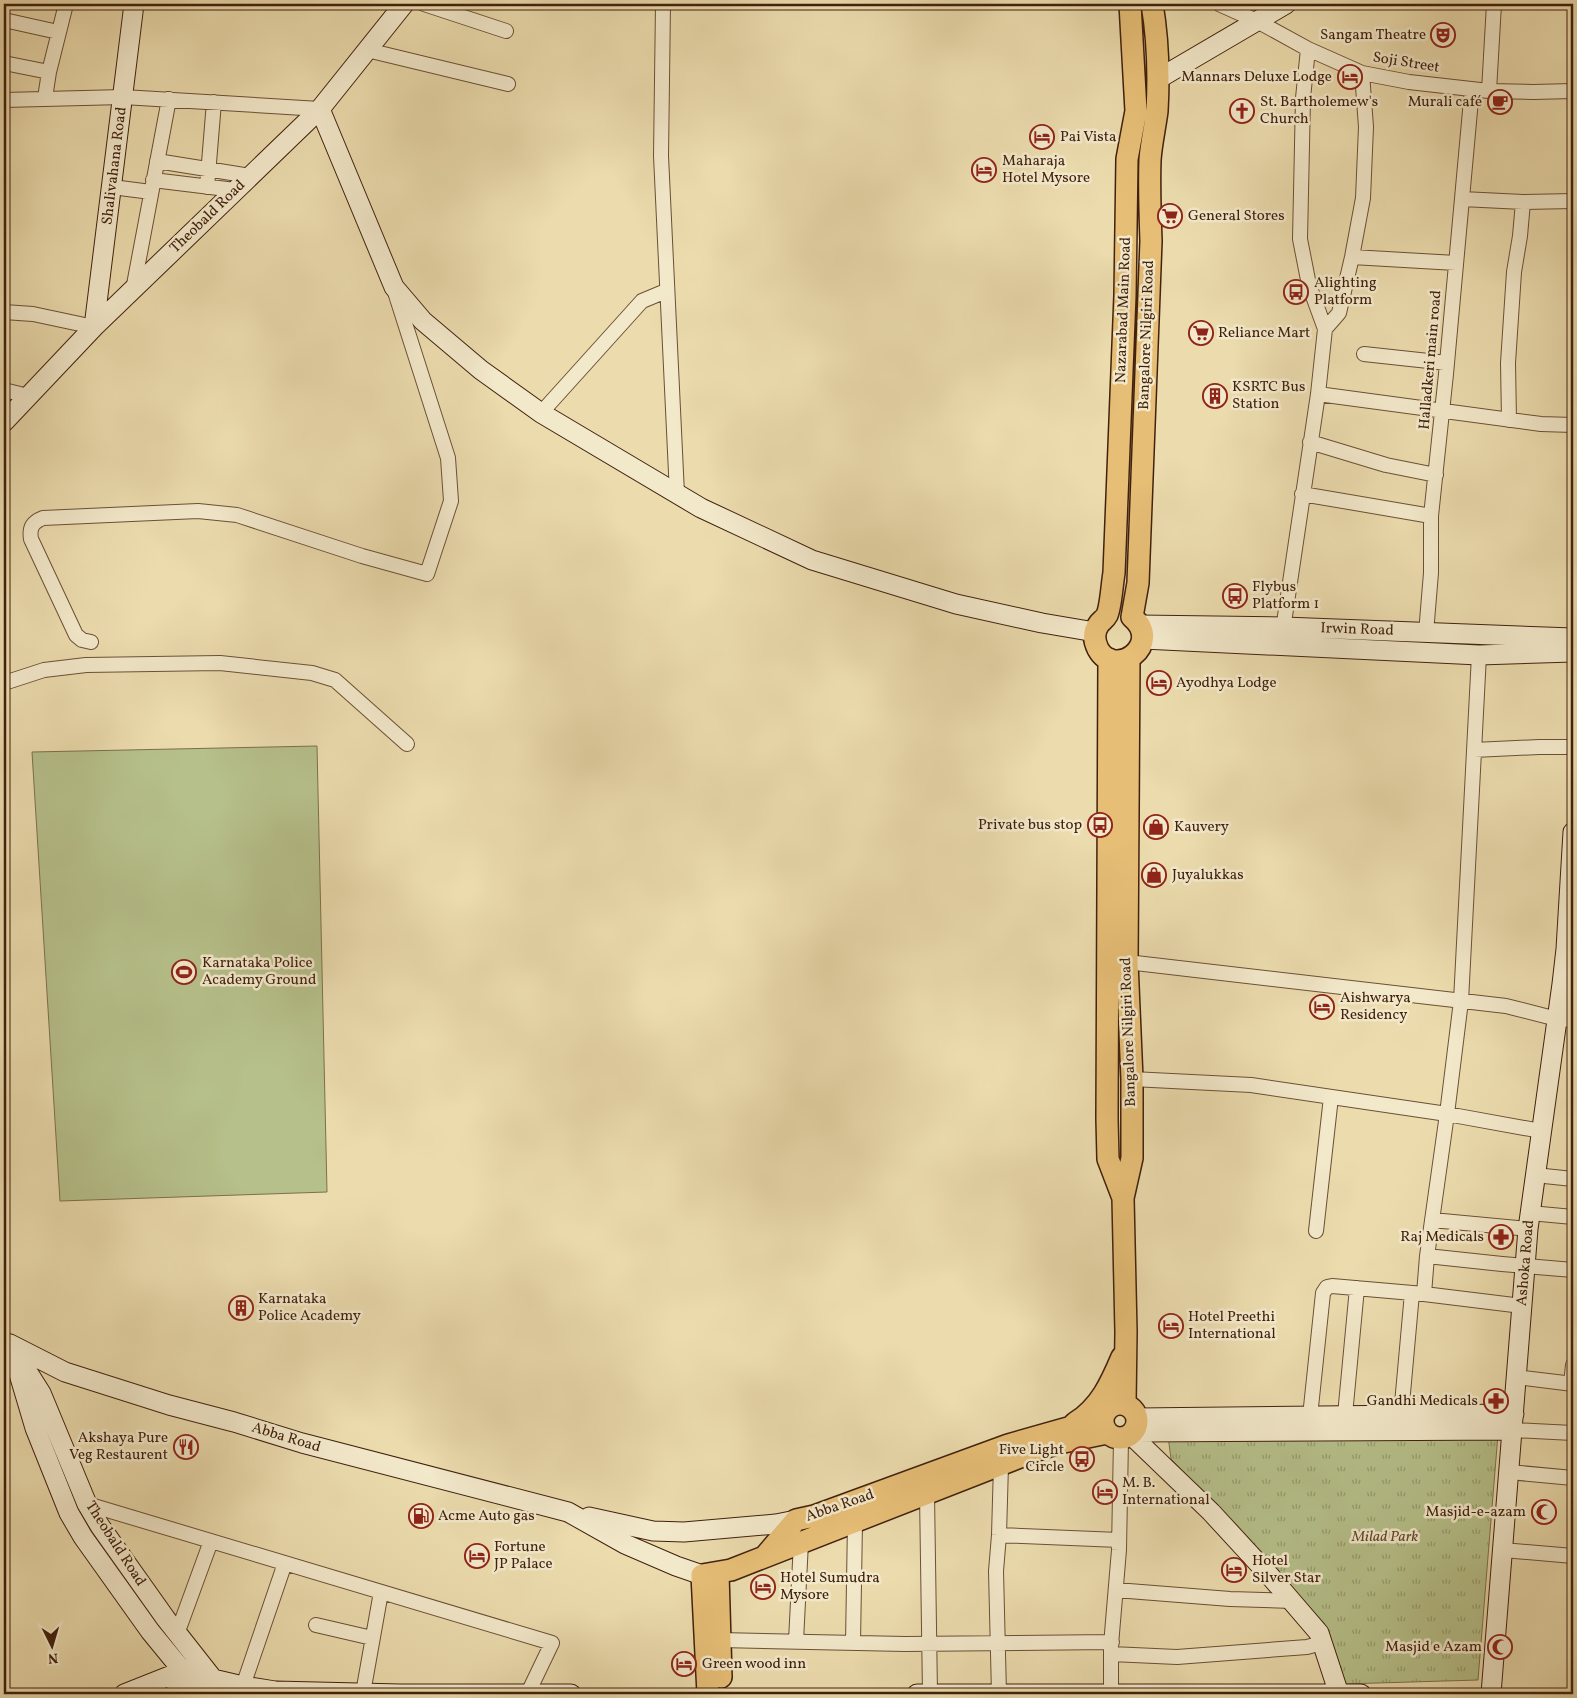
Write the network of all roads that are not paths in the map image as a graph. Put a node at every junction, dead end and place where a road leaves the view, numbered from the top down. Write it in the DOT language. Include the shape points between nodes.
graph roads {
  1 [pos="66,4"];
  2 [pos="134,4"];
  3 [pos="424,4"];
  4 [pos="663,4"];
  5 [pos="1130,4"];
  6 [pos="1152,4"];
  7 [pos="1219,4"];
  8 [pos="1286,4"];
  9 [pos="1494,4"];
  10 [pos="398,5"];
  11 [pos="4,20"];
  12 [pos="1257,21"];
  13 [pos="506,31"];
  14 [pos="58,32"];
  15 [pos="1308,48"];
  16 [pos="367,50"];
  17 [pos="4,63"];
  18 [pos="48,72"];
  19 [pos="1362,73"];
  20 [pos="1158,79"];
  21 [pos="508,84"];
  22 [pos="1472,89"];
  23 [pos="1489,91"];
  24 [pos="1573,91"];
  25 [pos="123,97"];
  26 [pos="45,98"];
  27 [pos="4,100"];
  28 [pos="169,100"];
  29 [pos="214,102"];
  30 [pos="320,109"];
  31 [pos="157,161"];
  32 [pos="208,169"];
  33 [pos="250,176"];
  34 [pos="152,186"];
  35 [pos="112,187"];
  36 [pos="207,187"];
  37 [pos="236,190"];
  38 [pos="1462,199"];
  39 [pos="1573,201"];
  40 [pos="1523,202"];
  41 [pos="1352,257"];
  42 [pos="1456,262"];
  43 [pos="394,287"];
  44 [pos="133,290"];
  45 [pos="666,291"];
  46 [pos="4,312"];
  47 [pos="94,327"];
  48 [pos="1326,329"];
  49 [pos="1364,354"];
  50 [pos="1447,363"];
  51 [pos="4,390"];
  52 [pos="1318,394"];
  53 [pos="28,396"];
  54 [pos="1443,411"];
  55 [pos="541,413"];
  56 [pos="1509,420"];
  57 [pos="4,422"];
  58 [pos="1573,425"];
  59 [pos="1310,442"];
  60 [pos="1436,475"];
  61 [pos="677,494"];
  62 [pos="1302,494"];
  63 [pos="1431,516"];
  64 [pos="1101,624"];
  65 [pos="1138,627"];
  66 [pos="1426,633"];
  67 [pos="1282,637"];
  68 [pos="1573,638"];
  69 [pos="91,642"];
  70 [pos="1573,652"];
  71 [pos="1479,655"];
  72 [pos="1119,659"];
  73 [pos="4,683"];
  74 [pos="406,744"];
  75 [pos="1573,747"];
  76 [pos="1474,750"];
  77 [pos="1573,832"];
  78 [pos="1127,962"];
  79 [pos="1568,984"];
  80 [pos="1461,1000"];
  81 [pos="1565,1020"];
  82 [pos="1132,1079"];
  83 [pos="1331,1097"];
  84 [pos="1447,1114"];
  85 [pos="1541,1131"];
  86 [pos="1535,1175"];
  87 [pos="1573,1178"];
  88 [pos="1123,1198"];
  89 [pos="1573,1217"];
  90 [pos="1432,1220"];
  91 [pos="1529,1222"];
  92 [pos="1316,1231"];
  93 [pos="1427,1256"];
  94 [pos="1525,1266"];
  95 [pos="1573,1270"];
  96 [pos="1357,1288"];
  97 [pos="1418,1293"];
  98 [pos="1522,1306"];
  99 [pos="7,1338"];
  100 [pos="1126,1348"];
  101 [pos="1573,1365"];
  102 [pos="1516,1378"];
  103 [pos="1572,1384"];
  104 [pos="1401,1415"];
  105 [pos="1345,1416"];
  106 [pos="1513,1422"];
  107 [pos="1309,1423"];
  108 [pos="1122,1426"];
  109 [pos="1057,1431"];
  110 [pos="1573,1434"];
  111 [pos="1001,1465"];
  112 [pos="1509,1472"];
  113 [pos="1573,1478"];
  114 [pos="927,1494"];
  115 [pos="87,1504"];
  116 [pos="568,1512"];
  117 [pos="796,1520"];
  118 [pos="855,1522"];
  119 [pos="999,1535"];
  120 [pos="1119,1540"];
  121 [pos="211,1541"];
  122 [pos="801,1542"];
  123 [pos="1503,1550"];
  124 [pos="1573,1556"];
  125 [pos="764,1557"];
  126 [pos="285,1563"];
  127 [pos="710,1574"];
  128 [pos="1116,1590"];
  129 [pos="382,1592"];
  130 [pos="1292,1601"];
  131 [pos="316,1625"];
  132 [pos="178,1634"];
  133 [pos="372,1638"];
  134 [pos="720,1640"];
  135 [pos="796,1642"];
  136 [pos="853,1643"];
  137 [pos="998,1643"];
  138 [pos="1322,1643"];
  139 [pos="929,1644"];
  140 [pos="1111,1648"];
  141 [pos="201,1663"];
  142 [pos="182,1670"];
  143 [pos="213,1679"];
  144 [pos="243,1686"];
  145 [pos="193,1688"];
  146 [pos="276,1692"];
  147 [pos="362,1693"];
  148 [pos="532,1693"];
  149 [pos="124,1694"];
  150 [pos="174,1694"];
  151 [pos="225,1694"];
  152 [pos="400,1694"];
  153 [pos="447,1694"];
  154 [pos="493,1694"];
  155 [pos="561,1694"];
  156 [pos="571,1694"];
  157 [pos="708,1694"];
  158 [pos="722,1694"];
  159 [pos="917,1694"];
  160 [pos="930,1694"];
  161 [pos="999,1694"];
  162 [pos="1111,1694"];
  163 [pos="1339,1694"];
  164 [pos="1361,1694"];
  165 [pos="1491,1694"];
  1 -- 14 [label="street"];
  2 -- 25 [label="main road, Shalivahana Road"];
  3 -- 13 [label="street"];
  4 -- 45 [label="street" via="661,156"];
  5 -- 64 [label="main road, Nazarabad Main Road" via="1136,111 1127,159 1114,573"];
  6 -- 20 [label="main road, Bangalore Nilgiri Road"];
  7 -- 12 [label="street, Soji Street"];
  8 -- 12 [label="main road"];
  9 -- 23 [label="street"];
  10 -- 16 [label="main road, Theobald Road"];
  11 -- 14 [label="street"];
  12 -- 15 [label="street, Soji Street"];
  12 -- 20 [label="main road"];
  14 -- 18 [label="street"];
  15 -- 19 [label="street, Soji Street"];
  15 -- 48 [label="street" via="1303,98 1300,239 1309,285"];
  16 -- 21 [label="street"];
  16 -- 30 [label="main road, Theobald Road"];
  17 -- 18 [label="street"];
  18 -- 26 [label="street"];
  19 -- 22 [label="street, Soji Street"];
  19 -- 41 [label="street" via="1366,127 1363,198"];
  20 -- 65 [label="main road, Bangalore Nilgiri Road" via="1150,157 1151,241"];
  22 -- 23 [label="street, Soji Street"];
  22 -- 38 [label="street, Halladkeri main road"];
  23 -- 24 [label="street, Soji Street"];
  25 -- 26 [label="street"];
  25 -- 28 [label="street"];
  25 -- 35 [label="main road, Shalivahana Road"];
  26 -- 27 [label="street"];
  28 -- 29 [label="street"];
  28 -- 31 [label="street"];
  29 -- 30 [label="street"];
  29 -- 32 [label="street"];
  30 -- 33 [label="main road, Theobald Road"];
  30 -- 43 [label="main road"];
  31 -- 32 [label="street"];
  31 -- 34 [label="street"];
  32 -- 33 [label="street"];
  32 -- 36 [label="street"];
  33 -- 37 [label="main road, Theobald Road"];
  34 -- 35 [label="street"];
  34 -- 36 [label="street"];
  34 -- 44 [label="street"];
  35 -- 47 [label="main road, Shalivahana Road"];
  36 -- 37 [label="street"];
  37 -- 44 [label="main road, Theobald Road"];
  38 -- 40 [label="street"];
  38 -- 42 [label="street, Halladkeri main road"];
  39 -- 40 [label="street"];
  40 -- 56 [label="street" via="1508,363"];
  41 -- 42 [label="street"];
  41 -- 48 [label="street" via="1339,313"];
  42 -- 50 [label="street, Halladkeri main road"];
  43 -- 55 [label="main road" via="431,327 481,370"];
  43 -- 69 [label="street" via="448,458 452,501 427,574 237,515 198,511 43,518 30,530 31,539 76,635"];
  44 -- 47 [label="main road, Theobald Road"];
  45 -- 55 [label="street" via="642,301"];
  45 -- 61 [label="street"];
  46 -- 47 [label="street" via="33,314"];
  47 -- 53 [label="main road, Theobald Road"];
  48 -- 52 [label="street"];
  49 -- 50 [label="street"];
  50 -- 54 [label="street, Halladkeri main road"];
  51 -- 53 [label="street"];
  52 -- 54 [label="street"];
  52 -- 59 [label="street"];
  53 -- 57 [label="main road, Theobald Road"];
  54 -- 56 [label="street"];
  54 -- 60 [label="street, Halladkeri main road"];
  55 -- 61 [label="main road"];
  56 -- 58 [label="street"];
  59 -- 60 [label="street" via="1386,465"];
  59 -- 62 [label="street"];
  60 -- 63 [label="street, Halladkeri main road"];
  61 -- 64 [label="main road" via="812,560 956,604 1042,623"];
  62 -- 63 [label="street"];
  62 -- 67 [label="street"];
  63 -- 66 [label="street, Halladkeri main road"];
  64 -- 72 [label="main road" via="1095,643 1100,653"];
  65 -- 67 [label="main road, Irwin Road"];
  65 -- 72 [label="main road, Bangalore Nilgiri Road" via="1139,651"];
  66 -- 67 [label="main road, Irwin Road"];
  66 -- 68 [label="main road, Irwin Road"];
  67 -- 71 [label="main road, Irwin Road"];
  70 -- 71 [label="main road, Irwin Road"];
  71 -- 76 [label="street"];
  72 -- 78 [label="main road, Bangalore Nilgiri Road"];
  72 -- 88 [label="main road" via="1106,1119 1108,1159"];
  73 -- 74 [label="street" via="44,670 86,665 220,663 312,673 335,680"];
  75 -- 76 [label="street"];
  76 -- 80 [label="street"];
  77 -- 79 [label="main road, Ashoka Road" via="1566,949"];
  78 -- 80 [label="street"];
  78 -- 82 [label="main road, Bangalore Nilgiri Road"];
  79 -- 81 [label="main road, Ashoka Road"];
  80 -- 81 [label="street" via="1506,1006"];
  80 -- 84 [label="street"];
  81 -- 85 [label="main road, Ashoka Road"];
  82 -- 83 [label="street" via="1251,1085"];
  82 -- 88 [label="main road, Bangalore Nilgiri Road" via="1132,1158"];
  83 -- 84 [label="street"];
  83 -- 92 [label="street"];
  84 -- 85 [label="street"];
  84 -- 90 [label="street"];
  85 -- 86 [label="main road, Ashoka Road"];
  86 -- 87 [label="street"];
  86 -- 91 [label="main road, Ashoka Road"];
  88 -- 100 [label="main road, Bangalore Nilgiri Road"];
  89 -- 91 [label="street"];
  90 -- 91 [label="street"];
  90 -- 93 [label="street"];
  91 -- 94 [label="main road, Ashoka Road"];
  93 -- 94 [label="street"];
  93 -- 97 [label="street"];
  94 -- 95 [label="street"];
  94 -- 98 [label="main road, Ashoka Road"];
  96 -- 97 [label="street"];
  96 -- 105 [label="street"];
  96 -- 107 [label="street" via="1332,1286 1323,1293"];
  97 -- 98 [label="street"];
  97 -- 104 [label="street"];
  98 -- 102 [label="main road, Ashoka Road"];
  99 -- 115 [label="main road, Theobald Road" via="41,1393"];
  99 -- 116 [label="main road, Abba Road" via="65,1372 169,1405"];
  99 -- 142 [label="main road, Theobald Road" via="35,1428 69,1513 83,1538 144,1623"];
  100 -- 108 [label="main road, Bangalore Nilgiri Road"];
  100 -- 109 [label="main road" via="1109,1387 1093,1409 1077,1422"];
  101 -- 103 [label="street"];
  102 -- 103 [label="street"];
  102 -- 106 [label="main road, Ashoka Road"];
  104 -- 105 [label="main road"];
  104 -- 106 [label="main road"];
  105 -- 107 [label="main road"];
  106 -- 107 [label="main road"];
  106 -- 110 [label="street"];
  106 -- 112 [label="main road, Ashoka Road"];
  107 -- 108 [label="main road"];
  108 -- 109 [label="main road, Abba Road"];
  108 -- 111 [label="main road" via="1059,1443"];
  108 -- 120 [label="street"];
  108 -- 130 [label="main road" via="1211,1512"];
  109 -- 117 [label="main road, Abba Road" via="1008,1445"];
  111 -- 114 [label="main road"];
  111 -- 119 [label="street"];
  112 -- 113 [label="street"];
  112 -- 123 [label="main road, Ashoka Road"];
  114 -- 118 [label="main road"];
  114 -- 139 [label="street"];
  115 -- 121 [label="street"];
  115 -- 132 [label="main road, Theobald Road"];
  116 -- 117 [label="main road, Abba Road" via="639,1528 676,1532"];
  116 -- 127 [label="main road, Abba Road" via="625,1544 676,1566"];
  117 -- 125 [label="main road"];
  118 -- 122 [label="main road"];
  118 -- 136 [label="street"];
  119 -- 120 [label="street"];
  119 -- 137 [label="street" via="996,1571"];
  120 -- 128 [label="street"];
  121 -- 126 [label="street"];
  121 -- 132 [label="street"];
  122 -- 125 [label="main road"];
  122 -- 135 [label="street"];
  123 -- 124 [label="street"];
  123 -- 165 [label="main road, Ashoka Road"];
  125 -- 127 [label="main road"];
  126 -- 129 [label="street"];
  126 -- 144 [label="street"];
  127 -- 134 [label="main road"];
  127 -- 157 [label="main road"];
  128 -- 130 [label="street"];
  128 -- 140 [label="street"];
  129 -- 133 [label="street"];
  129 -- 148 [label="street" via="552,1643"];
  130 -- 138 [label="main road" via="1319,1633"];
  131 -- 133 [label="street"];
  132 -- 141 [label="main road, Theobald Road"];
  133 -- 147 [label="street"];
  134 -- 135 [label="street"];
  134 -- 158 [label="main road"];
  135 -- 136 [label="street"];
  136 -- 139 [label="street"];
  137 -- 139 [label="street"];
  137 -- 140 [label="street"];
  137 -- 161 [label="street"];
  138 -- 140 [label="street" via="1307,1647 1177,1657"];
  138 -- 163 [label="main road"];
  139 -- 160 [label="street"];
  140 -- 162 [label="street"];
  141 -- 142 [label="main road"];
  141 -- 143 [label="main road, Theobald Road"];
  142 -- 145 [label="main road, Theobald Road"];
  142 -- 149 [label="main road"];
  143 -- 144 [label="main road"];
  143 -- 145 [label="main road"];
  143 -- 151 [label="main road, Theobald Road"];
  144 -- 146 [label="main road"];
  145 -- 150 [label="main road"];
  146 -- 147 [label="main road"];
  147 -- 152 [label="main road"];
  148 -- 154 [label="main road"];
  148 -- 155 [label="main road"];
  152 -- 153 [label="main road"];
  153 -- 154 [label="main road"];
  155 -- 156 [label="main road"];
  159 -- 160 [label="main road"];
  160 -- 161 [label="main road"];
  161 -- 162 [label="main road"];
  162 -- 163 [label="main road"];
  163 -- 164 [label="main road"];
}
